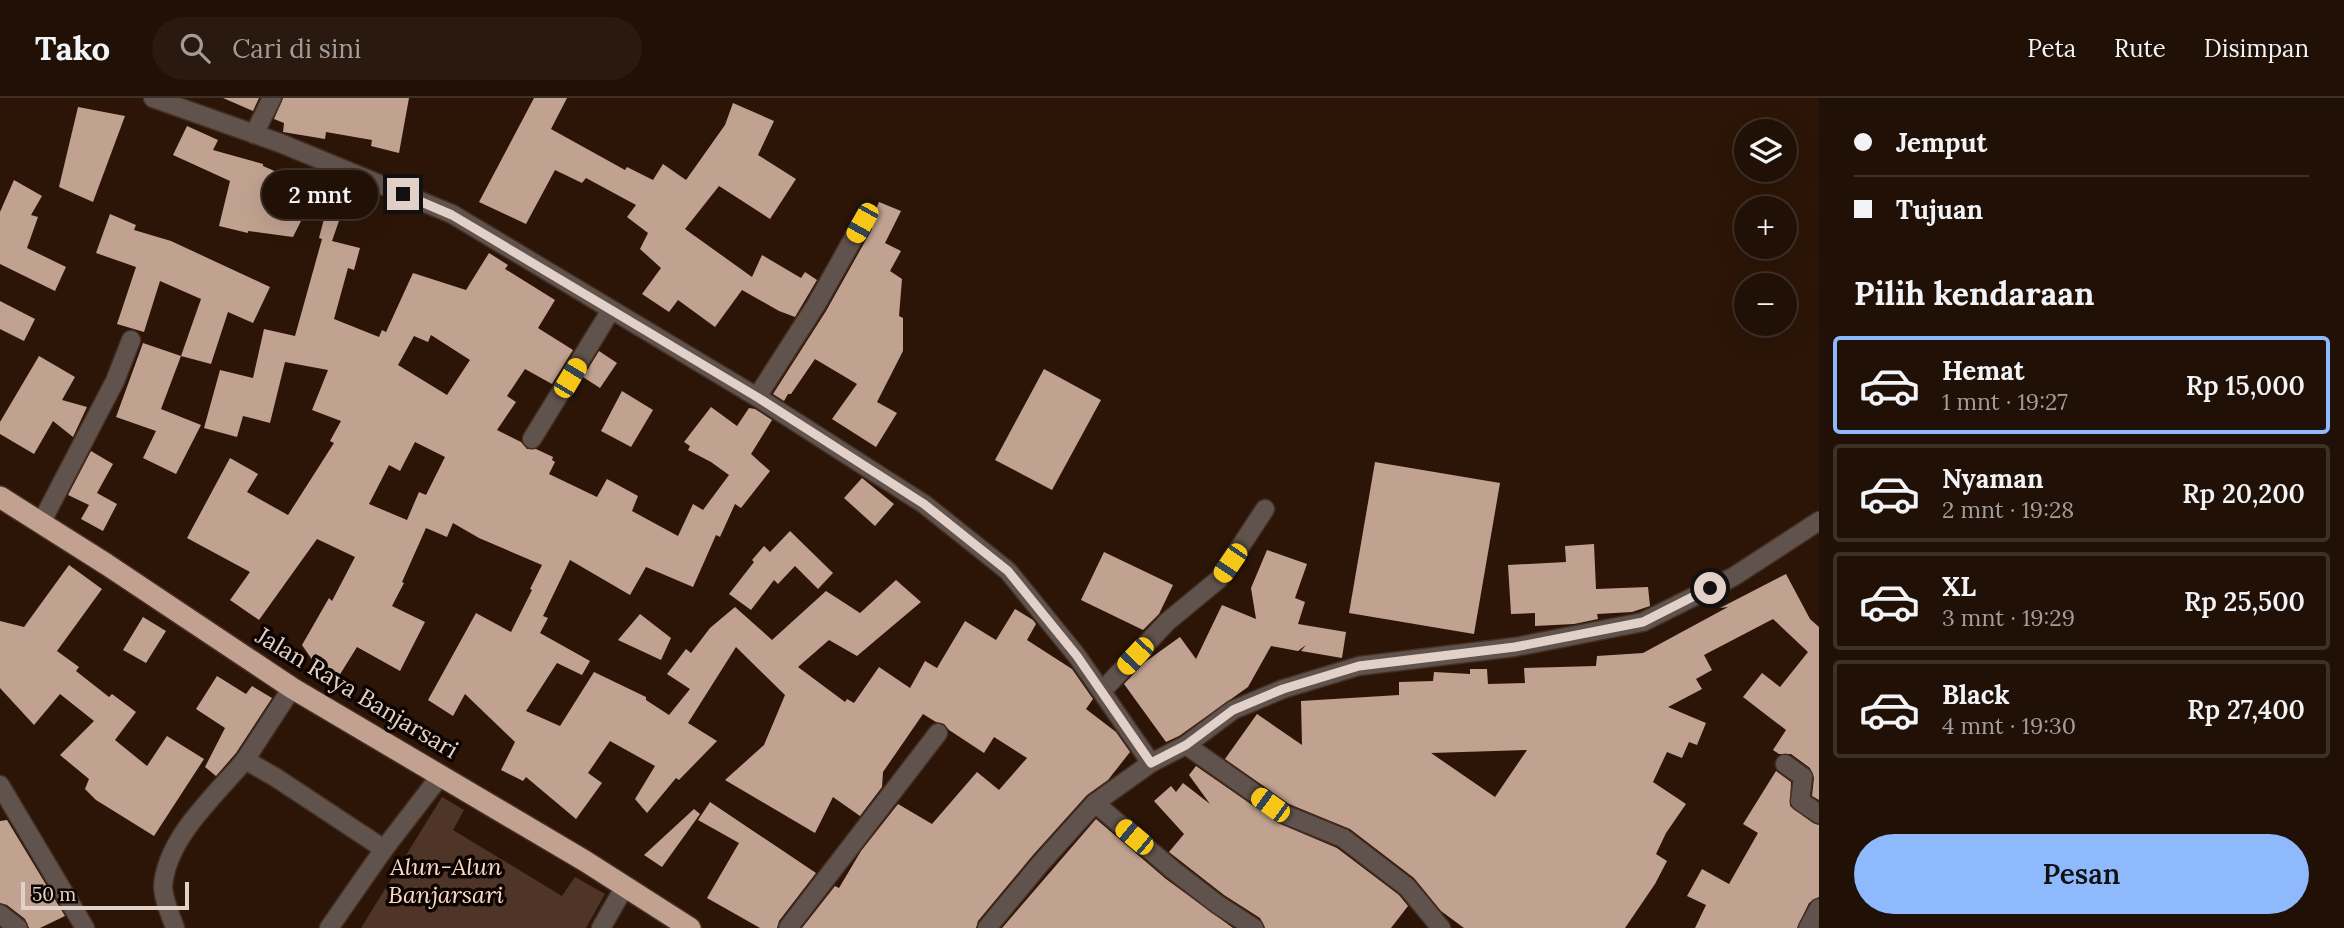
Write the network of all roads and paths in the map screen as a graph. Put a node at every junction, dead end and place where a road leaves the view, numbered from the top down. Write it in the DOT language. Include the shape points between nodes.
graph roads {
  1 [pos="153,98"];
  2 [pos="272,98"];
  3 [pos="254,134"];
  4 [pos="862,223"];
  5 [pos="611,310"];
  6 [pos="131,340"];
  7 [pos="757,397"];
  8 [pos="532,439"];
  9 [pos="0,497"];
  10 [pos="1265,509"];
  11 [pos="1819,521"];
  12 [pos="41,523"];
  13 [pos="292,688"];
  14 [pos="1103,690"];
  15 [pos="938,733"];
  16 [pos="1186,745"];
  17 [pos="245,760"];
  18 [pos="1151,763"];
  19 [pos="1785,764"];
  20 [pos="441,775"];
  21 [pos="0,785"];
  22 [pos="1095,803"];
  23 [pos="1819,814"];
  24 [pos="384,849"];
  25 [pos="625,886"];
  26 [pos="1819,908"];
  27 [pos="0,915"];
  28 [pos="18,928"];
  29 [pos="85,928"];
  30 [pos="176,928"];
  31 [pos="329,928"];
  32 [pos="601,928"];
  33 [pos="690,928"];
  34 [pos="788,928"];
  35 [pos="987,928"];
  36 [pos="1254,928"];
  37 [pos="1441,928"];
  38 [pos="1808,928"];
  1 -- 3 [label="street"];
  2 -- 3 [label="street"];
  3 -- 5 [label="street" via="452,215"];
  4 -- 7 [label="street"];
  5 -- 7 [label="street"];
  5 -- 8 [label="street"];
  6 -- 12 [label="street" via="115,381"];
  7 -- 14 [label="street" via="924,504 1008,571"];
  9 -- 12 [label="highway, Jalan Raya Banjarsari"];
  10 -- 14 [label="street" via="1219,579 1167,622"];
  11 -- 16 [label="street" via="1733,577 1643,622 1515,647 1359,666 1233,710"];
  12 -- 13 [label="highway, Jalan Raya Banjarsari"];
  13 -- 17 [label="street"];
  13 -- 20 [label="highway, Jalan Raya Banjarsari"];
  14 -- 18 [label="street"];
  15 -- 34 [label="street"];
  16 -- 18 [label="street"];
  16 -- 37 [label="street" via="1284,814 1343,838 1407,887"];
  17 -- 24 [label="street"];
  17 -- 30 [label="street" via="186,830 169,863 163,888"];
  18 -- 22 [label="street"];
  19 -- 23 [label="street" via="1802,777 1800,801"];
  20 -- 24 [label="street"];
  20 -- 25 [label="highway, Jalan Raya Banjarsari"];
  21 -- 29 [label="street"];
  22 -- 35 [label="street"];
  22 -- 36 [label="street" via="1217,904"];
  24 -- 31 [label="street"];
  25 -- 32 [label="street"];
  25 -- 33 [label="highway, Jalan Raya Banjarsari"];
  26 -- 38 [label="street"];
  27 -- 28 [label="street"];
}
